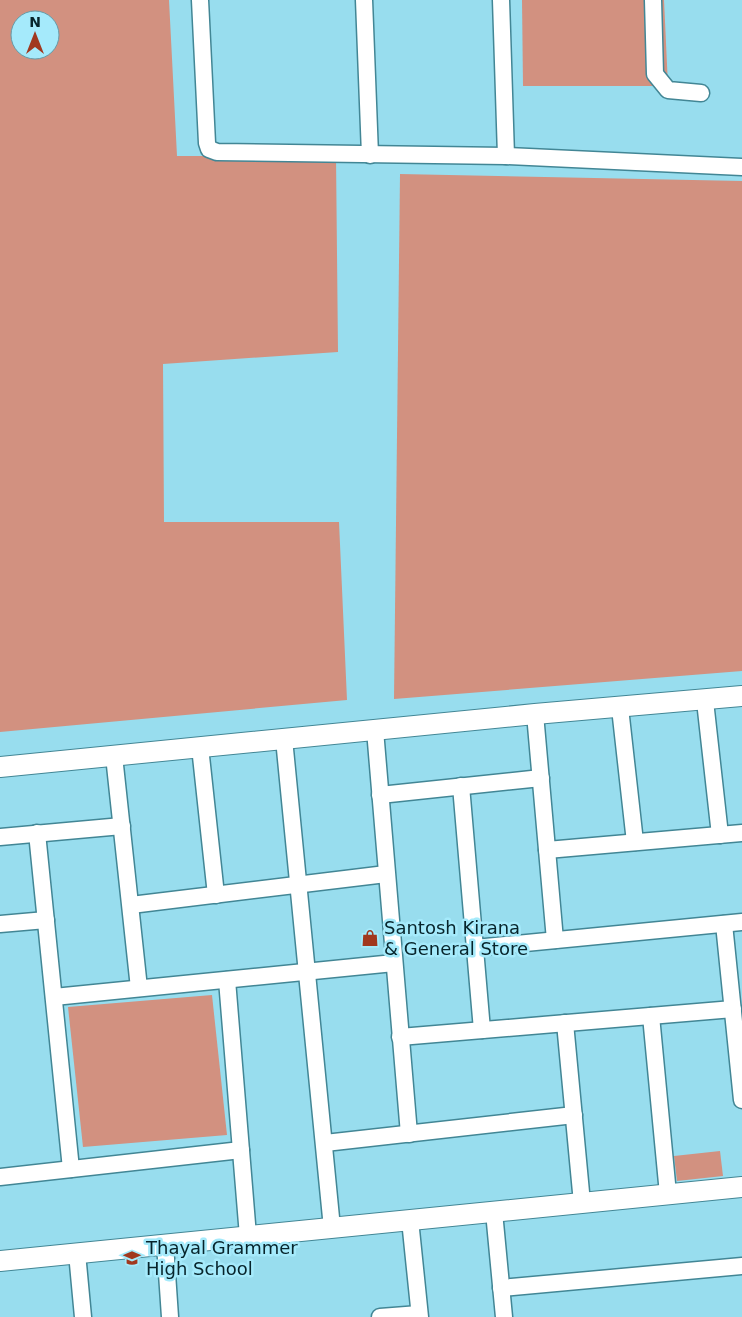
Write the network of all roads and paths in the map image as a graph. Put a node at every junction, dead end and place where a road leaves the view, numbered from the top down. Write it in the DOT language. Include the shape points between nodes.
graph roads {
  1 [pos="200,0"];
  2 [pos="364,0"];
  3 [pos="501,0"];
  4 [pos="653,0"];
  5 [pos="701,93"];
  6 [pos="370,155"];
  7 [pos="506,156"];
  8 [pos="742,167"];
  9 [pos="742,696"];
  10 [pos="705,701"];
  11 [pos="620,708"];
  12 [pos="535,714"];
  13 [pos="375,730"];
  14 [pos="284,739"];
  15 [pos="200,747"];
  16 [pos="114,756"];
  17 [pos="0,767"];
  18 [pos="541,778"];
  19 [pos="461,786"];
  20 [pos="380,795"];
  21 [pos="122,826"];
  22 [pos="742,833"];
  23 [pos="38,834"];
  24 [pos="720,835"];
  25 [pos="0,837"];
  26 [pos="635,842"];
  27 [pos="547,850"];
  28 [pos="386,874"];
  29 [pos="298,885"];
  30 [pos="216,895"];
  31 [pos="131,905"];
  32 [pos="46,920"];
  33 [pos="742,922"];
  34 [pos="0,924"];
  35 [pos="724,924"];
  36 [pos="555,940"];
  37 [pos="475,948"];
  38 [pos="394,963"];
  39 [pos="308,972"];
  40 [pos="227,980"];
  41 [pos="139,988"];
  42 [pos="54,997"];
  43 [pos="733,1009"];
  44 [pos="651,1016"];
  45 [pos="565,1023"];
  46 [pos="482,1030"];
  47 [pos="400,1037"];
  48 [pos="742,1100"];
  49 [pos="574,1115"];
  50 [pos="409,1134"];
  51 [pos="325,1143"];
  52 [pos="241,1150"];
  53 [pos="71,1169"];
  54 [pos="0,1177"];
  55 [pos="742,1187"];
  56 [pos="668,1194"];
  57 [pos="582,1203"];
  58 [pos="494,1212"];
  59 [pos="410,1220"];
  60 [pos="332,1228"];
  61 [pos="248,1236"];
  62 [pos="165,1244"];
  63 [pos="77,1253"];
  64 [pos="0,1261"];
  65 [pos="742,1266"];
  66 [pos="501,1288"];
  67 [pos="420,1315"];
  68 [pos="83,1317"];
  69 [pos="170,1317"];
  70 [pos="380,1317"];
  71 [pos="504,1317"];
  1 -- 6 [label="street" via="209,149 217,152"];
  2 -- 6 [label="street"];
  3 -- 7 [label="street"];
  4 -- 5 [label="street" via="655,74 668,90"];
  6 -- 7 [label="street"];
  7 -- 8 [label="street"];
  9 -- 10 [label="street"];
  10 -- 11 [label="street"];
  10 -- 24 [label="street"];
  11 -- 12 [label="street"];
  11 -- 26 [label="street"];
  12 -- 13 [label="street"];
  12 -- 18 [label="street"];
  13 -- 14 [label="street"];
  13 -- 20 [label="street"];
  14 -- 15 [label="street"];
  14 -- 29 [label="street"];
  15 -- 16 [label="street"];
  15 -- 30 [label="street"];
  16 -- 17 [label="street"];
  16 -- 21 [label="street"];
  18 -- 19 [label="street"];
  18 -- 27 [label="street"];
  19 -- 20 [label="street"];
  19 -- 37 [label="street"];
  20 -- 28 [label="street"];
  21 -- 23 [label="street"];
  21 -- 31 [label="street"];
  22 -- 24 [label="street"];
  23 -- 25 [label="street"];
  23 -- 32 [label="street"];
  24 -- 26 [label="street"];
  26 -- 27 [label="street"];
  27 -- 36 [label="street"];
  28 -- 29 [label="street"];
  28 -- 38 [label="street"];
  29 -- 30 [label="street"];
  29 -- 39 [label="street"];
  30 -- 31 [label="street"];
  31 -- 41 [label="street"];
  32 -- 34 [label="street"];
  32 -- 42 [label="street"];
  33 -- 35 [label="street"];
  35 -- 36 [label="street"];
  35 -- 43 [label="street"];
  36 -- 37 [label="street"];
  37 -- 46 [label="street"];
  38 -- 39 [label="street"];
  38 -- 47 [label="street"];
  39 -- 40 [label="street"];
  39 -- 51 [label="street"];
  40 -- 41 [label="street"];
  40 -- 52 [label="street"];
  41 -- 42 [label="street"];
  42 -- 53 [label="street"];
  43 -- 44 [label="street"];
  43 -- 48 [label="street"];
  44 -- 45 [label="street"];
  44 -- 56 [label="street"];
  45 -- 46 [label="street"];
  45 -- 49 [label="street"];
  46 -- 47 [label="street"];
  47 -- 50 [label="street"];
  49 -- 50 [label="street"];
  49 -- 57 [label="street"];
  50 -- 51 [label="street"];
  51 -- 60 [label="street"];
  52 -- 53 [label="street"];
  52 -- 61 [label="street"];
  53 -- 54 [label="street"];
  55 -- 56 [label="street"];
  56 -- 57 [label="street"];
  57 -- 58 [label="street"];
  58 -- 59 [label="street"];
  58 -- 66 [label="street"];
  59 -- 60 [label="street"];
  59 -- 67 [label="street"];
  60 -- 61 [label="street"];
  61 -- 62 [label="street"];
  62 -- 63 [label="street"];
  62 -- 69 [label="street"];
  63 -- 64 [label="street"];
  63 -- 68 [label="street"];
  65 -- 66 [label="street"];
  66 -- 71 [label="street"];
  67 -- 70 [label="street"];
}
